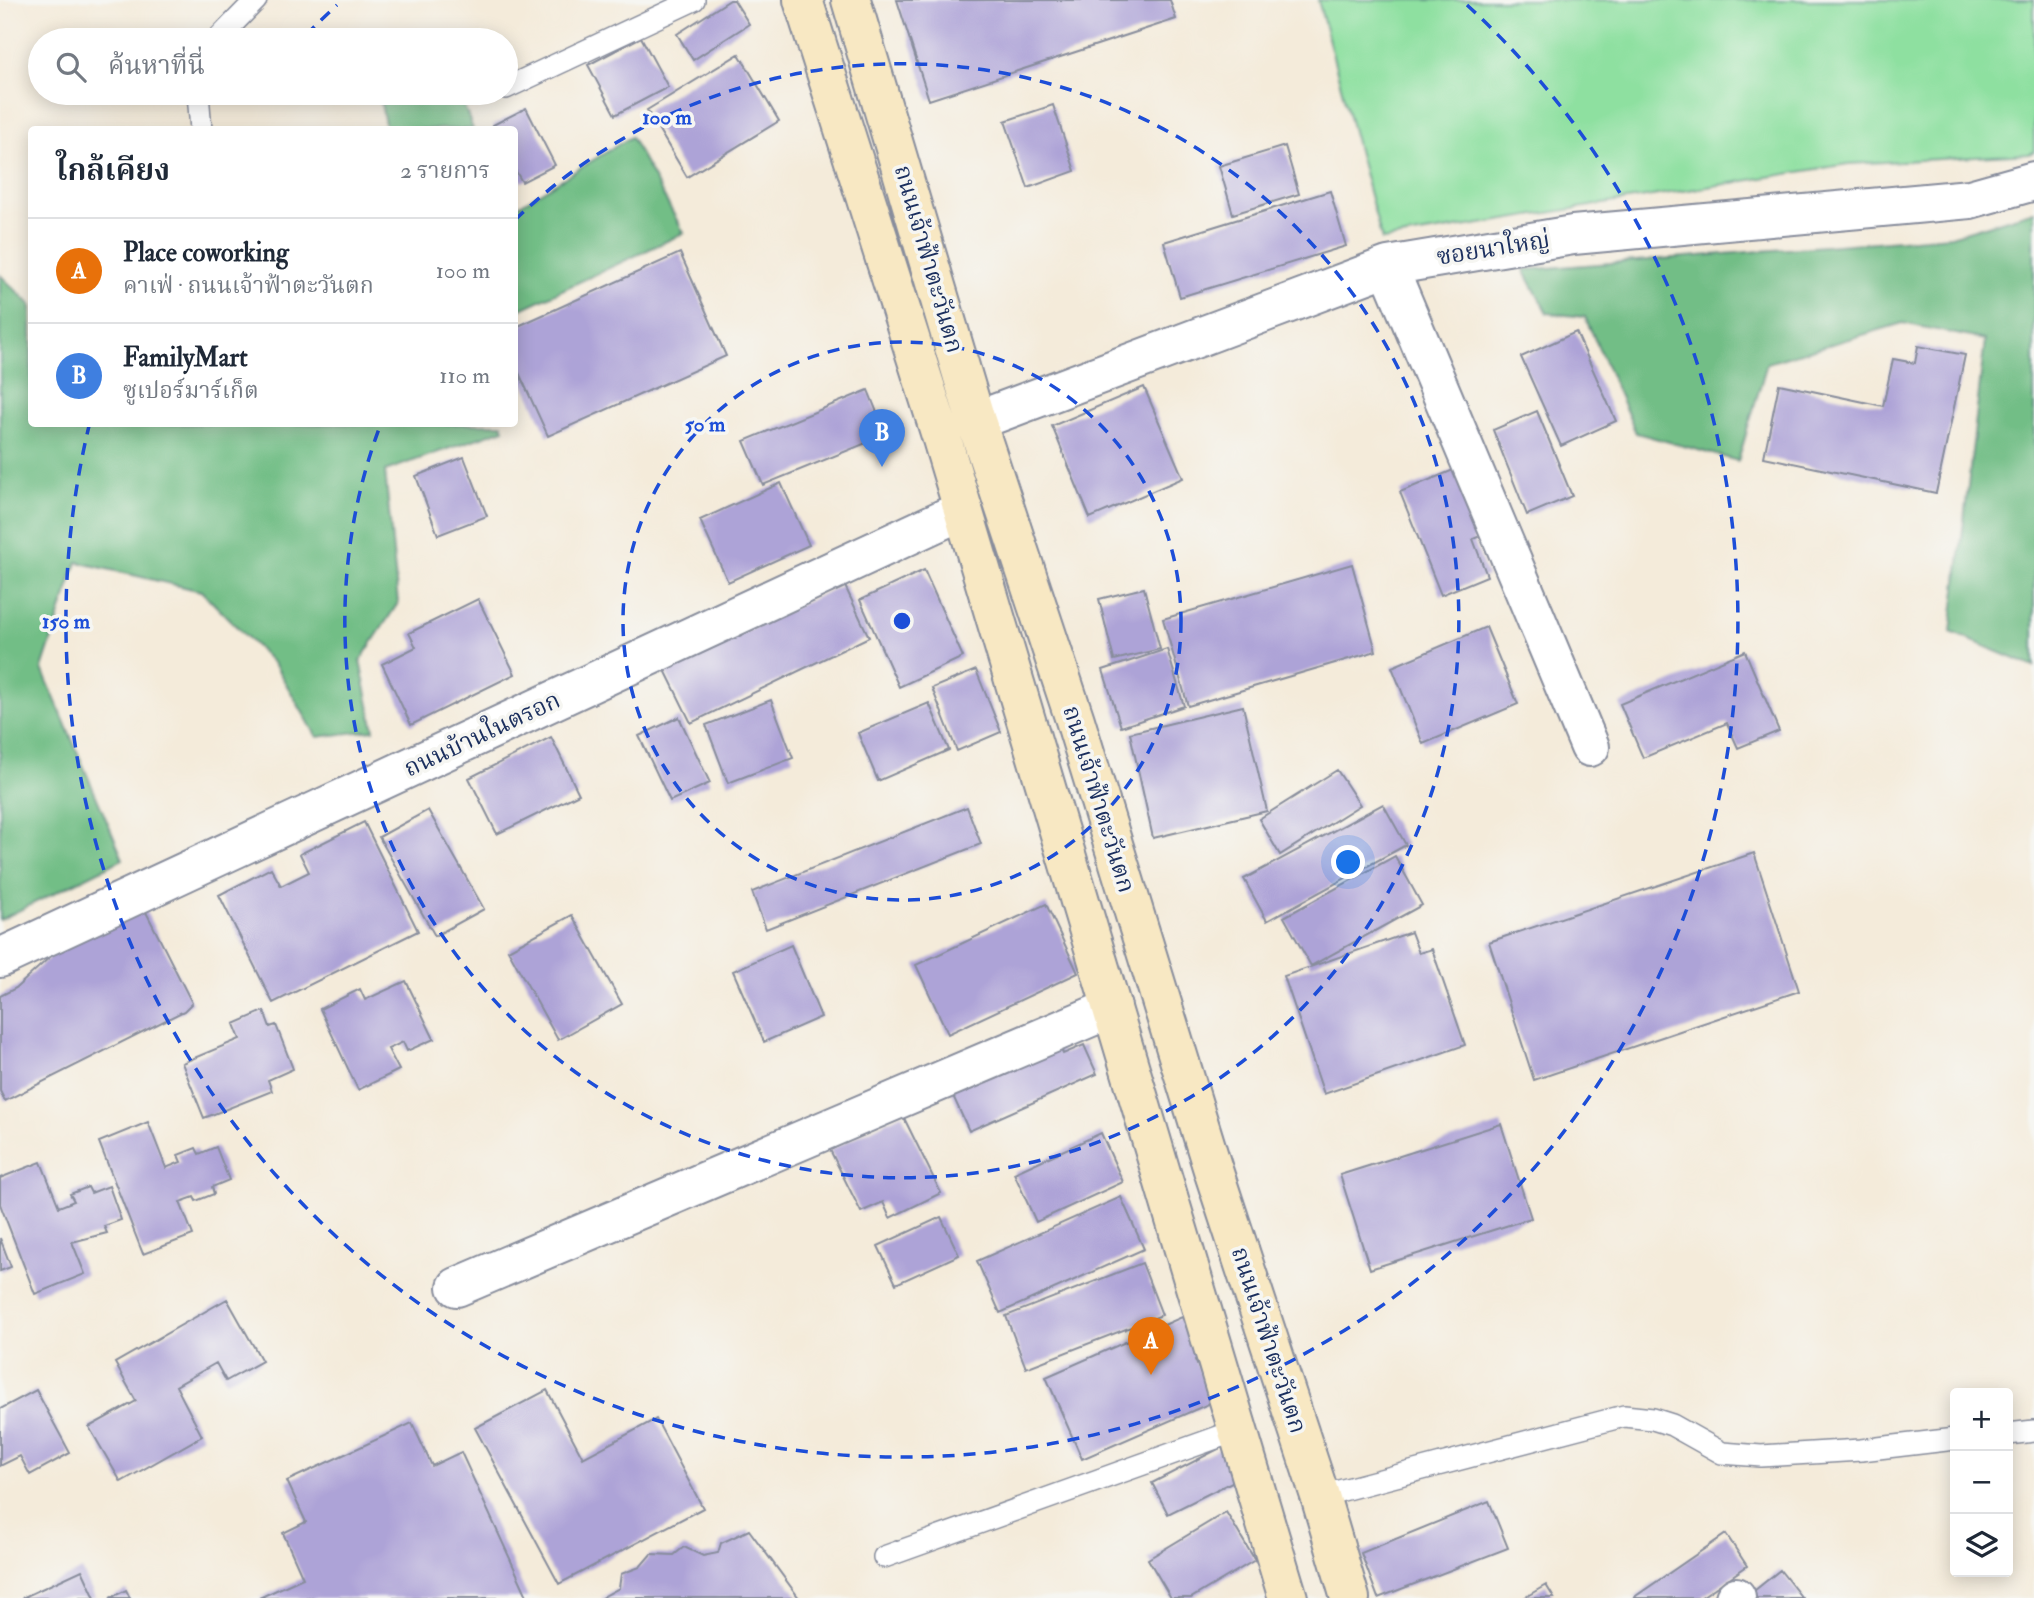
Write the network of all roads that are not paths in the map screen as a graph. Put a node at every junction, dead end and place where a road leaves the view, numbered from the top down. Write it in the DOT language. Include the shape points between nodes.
graph roads {
  1 [pos="256,0"];
  2 [pos="694,0"];
  3 [pos="803,0"];
  4 [pos="851,0"];
  5 [pos="229,28"];
  6 [pos="518,82"];
  7 [pos="199,105"];
  8 [pos="201,126"];
  9 [pos="2034,181"];
  10 [pos="1388,266"];
  11 [pos="976,421"];
  12 [pos="963,509"];
  13 [pos="1590,747"];
  14 [pos="0,958"];
  15 [pos="1112,1008"];
  16 [pos="457,1287"];
  17 [pos="1238,1430"];
  18 [pos="2034,1430"];
  19 [pos="2013,1432"];
  20 [pos="1950,1441"];
  21 [pos="1320,1496"];
  22 [pos="884,1557"];
  23 [pos="1288,1598"];
  24 [pos="1350,1598"];
  1 -- 5 [label="lane"];
  2 -- 6 [label="lane"];
  3 -- 12 [label="main road, ถนนเจ้าฟ้าตะวันตก"];
  4 -- 11 [label="main road, ถนนเจ้าฟ้าตะวันตก"];
  7 -- 8 [label="lane"];
  9 -- 10 [label="street, ซอยนาใหญ่" via="1970,198 1573,235"];
  10 -- 11 [label="street, ซอยนาใหญ่"];
  10 -- 13 [label="street"];
  11 -- 21 [label="main road, ถนนเจ้าฟ้าตะวันตก"];
  12 -- 14 [label="street, ถนนบ้านในตรอก"];
  12 -- 15 [label="main road, ถนนเจ้าฟ้าตะวันตก"];
  15 -- 16 [label="street"];
  15 -- 17 [label="main road, ถนนเจ้าฟ้าตะวันตก"];
  17 -- 22 [label="lane"];
  17 -- 23 [label="main road, ถนนเจ้าฟ้าตะวันตก"];
  18 -- 19 [label="lane"];
  20 -- 21 [label="lane" via="1761,1456 1722,1453 1672,1425 1624,1416"];
  21 -- 24 [label="main road, ถนนเจ้าฟ้าตะวันตก"];
}
